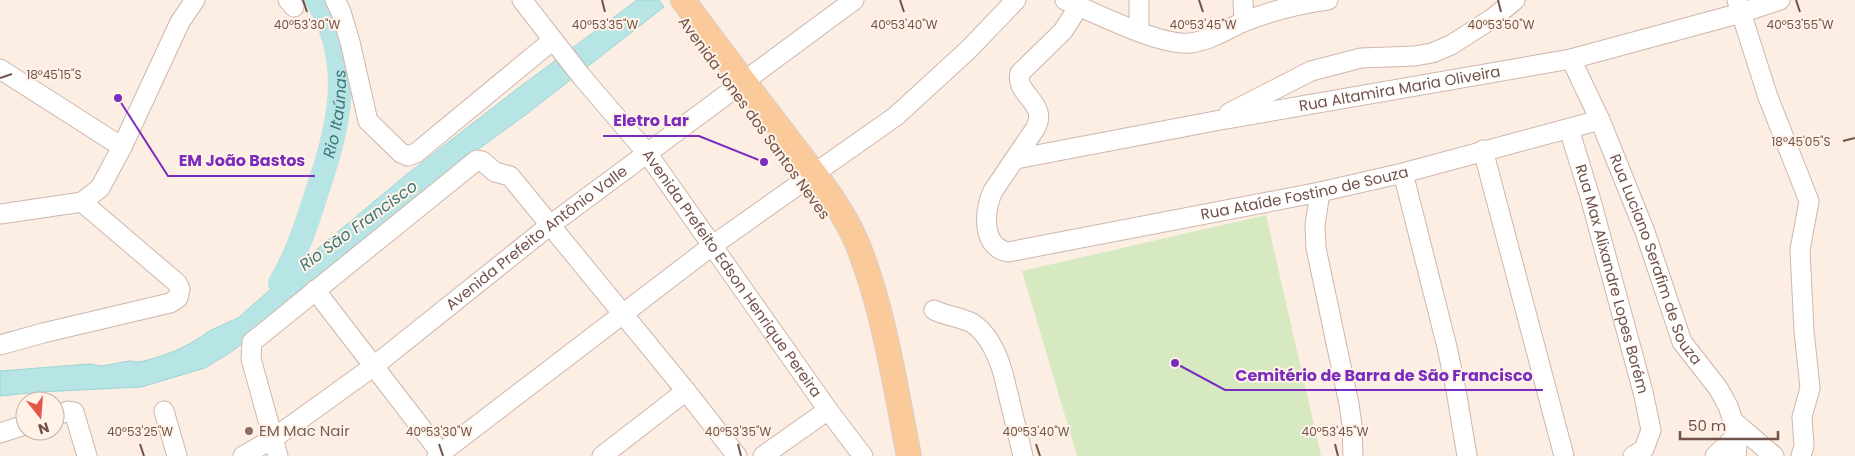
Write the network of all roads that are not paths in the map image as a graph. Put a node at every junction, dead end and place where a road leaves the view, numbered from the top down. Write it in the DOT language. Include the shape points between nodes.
graph roads {
  1 [pos="196,0"];
  2 [pos="335,0"];
  3 [pos="522,0"];
  4 [pos="854,0"];
  5 [pos="1016,0"];
  6 [pos="1140,0"];
  7 [pos="1243,0"];
  8 [pos="1328,0"];
  9 [pos="1515,0"];
  10 [pos="1780,0"];
  11 [pos="1072,3"];
  12 [pos="678,4"];
  13 [pos="1739,6"];
  14 [pos="1244,22"];
  15 [pos="1139,31"];
  16 [pos="556,45"];
  17 [pos="1571,59"];
  18 [pos="0,70"];
  19 [pos="738,86"];
  20 [pos="1600,120"];
  21 [pos="1215,121"];
  22 [pos="1569,129"];
  23 [pos="122,147"];
  24 [pos="1483,150"];
  25 [pos="647,153"];
  26 [pos="1016,159"];
  27 [pos="1402,173"];
  28 [pos="809,178"];
  29 [pos="1320,192"];
  30 [pos="82,202"];
  31 [pos="0,214"];
  32 [pos="550,226"];
  33 [pos="713,245"];
  34 [pos="316,290"];
  35 [pos="934,310"];
  36 [pos="622,313"];
  37 [pos="0,345"];
  38 [pos="374,366"];
  39 [pos="686,391"];
  40 [pos="828,410"];
  41 [pos="164,411"];
  42 [pos="65,413"];
  43 [pos="15,428"];
  44 [pos="1734,428"];
  45 [pos="0,433"];
  46 [pos="274,438"];
  47 [pos="440,455"];
  48 [pos="87,456"];
  49 [pos="178,456"];
  50 [pos="243,456"];
  51 [pos="278,456"];
  52 [pos="602,456"];
  53 [pos="737,456"];
  54 [pos="763,456"];
  55 [pos="863,456"];
  56 [pos="909,456"];
  57 [pos="1023,456"];
  58 [pos="1353,456"];
  59 [pos="1467,456"];
  60 [pos="1564,456"];
  61 [pos="1633,456"];
  62 [pos="1716,456"];
  63 [pos="1736,456"];
  64 [pos="1774,456"];
  65 [pos="1800,456"];
  1 -- 23 [label="street" via="180,22"];
  2 -- 16 [label="street" via="350,42 368,121 401,154 410,156"];
  3 -- 16 [label="street, Avenida Prefeito Edson Henrique Pereira"];
  4 -- 19 [label="street, Avenida Prefeito Antônio Valle"];
  5 -- 28 [label="street" via="968,50 896,116"];
  6 -- 15 [label="street"];
  7 -- 14 [label="street"];
  8 -- 14 [label="street" via="1290,6"];
  9 -- 21 [label="street" via="1451,45 1432,53 1361,58 1311,71"];
  10 -- 13 [label="street, Rua Altamira Maria Oliveira"];
  11 -- 15 [label="street"];
  11 -- 26 [label="street" via="1063,31 1020,73 1021,85 1037,107 1040,119"];
  12 -- 19 [label="main road, Avenida Jones dos Santos Neves"];
  13 -- 17 [label="street, Rua Altamira Maria Oliveira"];
  13 -- 65 [label="street" via="1768,97 1809,201 1800,257 1810,388 1802,417 1804,446"];
  14 -- 15 [label="street" via="1189,44 1166,41"];
  16 -- 25 [label="street, Avenida Prefeito Edson Henrique Pereira"];
  17 -- 20 [label="street, Rua Luciano Serafim de Souza"];
  17 -- 21 [label="street, Rua Altamira Maria Oliveira"];
  18 -- 23 [label="street"];
  19 -- 25 [label="street, Avenida Prefeito Antônio Valle"];
  19 -- 28 [label="main road, Avenida Jones dos Santos Neves"];
  20 -- 22 [label="street, Rua Ataíde Fostino de Souza"];
  20 -- 44 [label="street, Rua Luciano Serafim de Souza" via="1682,342 1718,388"];
  21 -- 26 [label="street, Rua Altamira Maria Oliveira"];
  22 -- 24 [label="street, Rua Ataíde Fostino de Souza"];
  22 -- 61 [label="street, Rua Max Alixandre Lopes Borém" via="1641,383 1651,430 1644,449"];
  23 -- 30 [label="street" via="100,188"];
  24 -- 27 [label="street, Rua Ataíde Fostino de Souza"];
  24 -- 60 [label="street"];
  25 -- 32 [label="street, Avenida Prefeito Antônio Valle"];
  25 -- 33 [label="street, Avenida Prefeito Edson Henrique Pereira"];
  26 -- 29 [label="street, Rua Ataíde Fostino de Souza" via="993,191 987,207 989,236 996,248 1008,252"];
  27 -- 29 [label="street, Rua Ataíde Fostino de Souza"];
  27 -- 59 [label="street" via="1447,347"];
  28 -- 33 [label="street"];
  28 -- 56 [label="main road, Avenida Jones dos Santos Neves" via="879,317"];
  29 -- 58 [label="street" via="1316,248 1349,404"];
  30 -- 31 [label="street"];
  30 -- 37 [label="street" via="177,283 180,294 175,301"];
  32 -- 34 [label="street" via="508,175 495,172 477,160"];
  32 -- 36 [label="street"];
  32 -- 38 [label="street, Avenida Prefeito Antônio Valle"];
  33 -- 36 [label="street"];
  33 -- 40 [label="street, Avenida Prefeito Edson Henrique Pereira"];
  34 -- 38 [label="street"];
  34 -- 46 [label="street" via="255,338 251,346 251,359"];
  35 -- 57 [label="street" via="971,323 986,338 1003,373"];
  36 -- 39 [label="street"];
  36 -- 47 [label="street"];
  38 -- 46 [label="street, Avenida Prefeito Antônio Valle"];
  38 -- 47 [label="street"];
  39 -- 52 [label="street"];
  39 -- 53 [label="street"];
  40 -- 54 [label="street"];
  40 -- 55 [label="street, Avenida Prefeito Edson Henrique Pereira"];
  41 -- 49 [label="street"];
  42 -- 48 [label="street" via="72,411 74,414"];
  43 -- 45 [label="street"];
  44 -- 62 [label="street"];
  44 -- 63 [label="street, Rua Luciano Serafim de Souza"];
  44 -- 64 [label="street"];
  46 -- 50 [label="street, Avenida Prefeito Antônio Valle"];
  46 -- 51 [label="street"];
}
